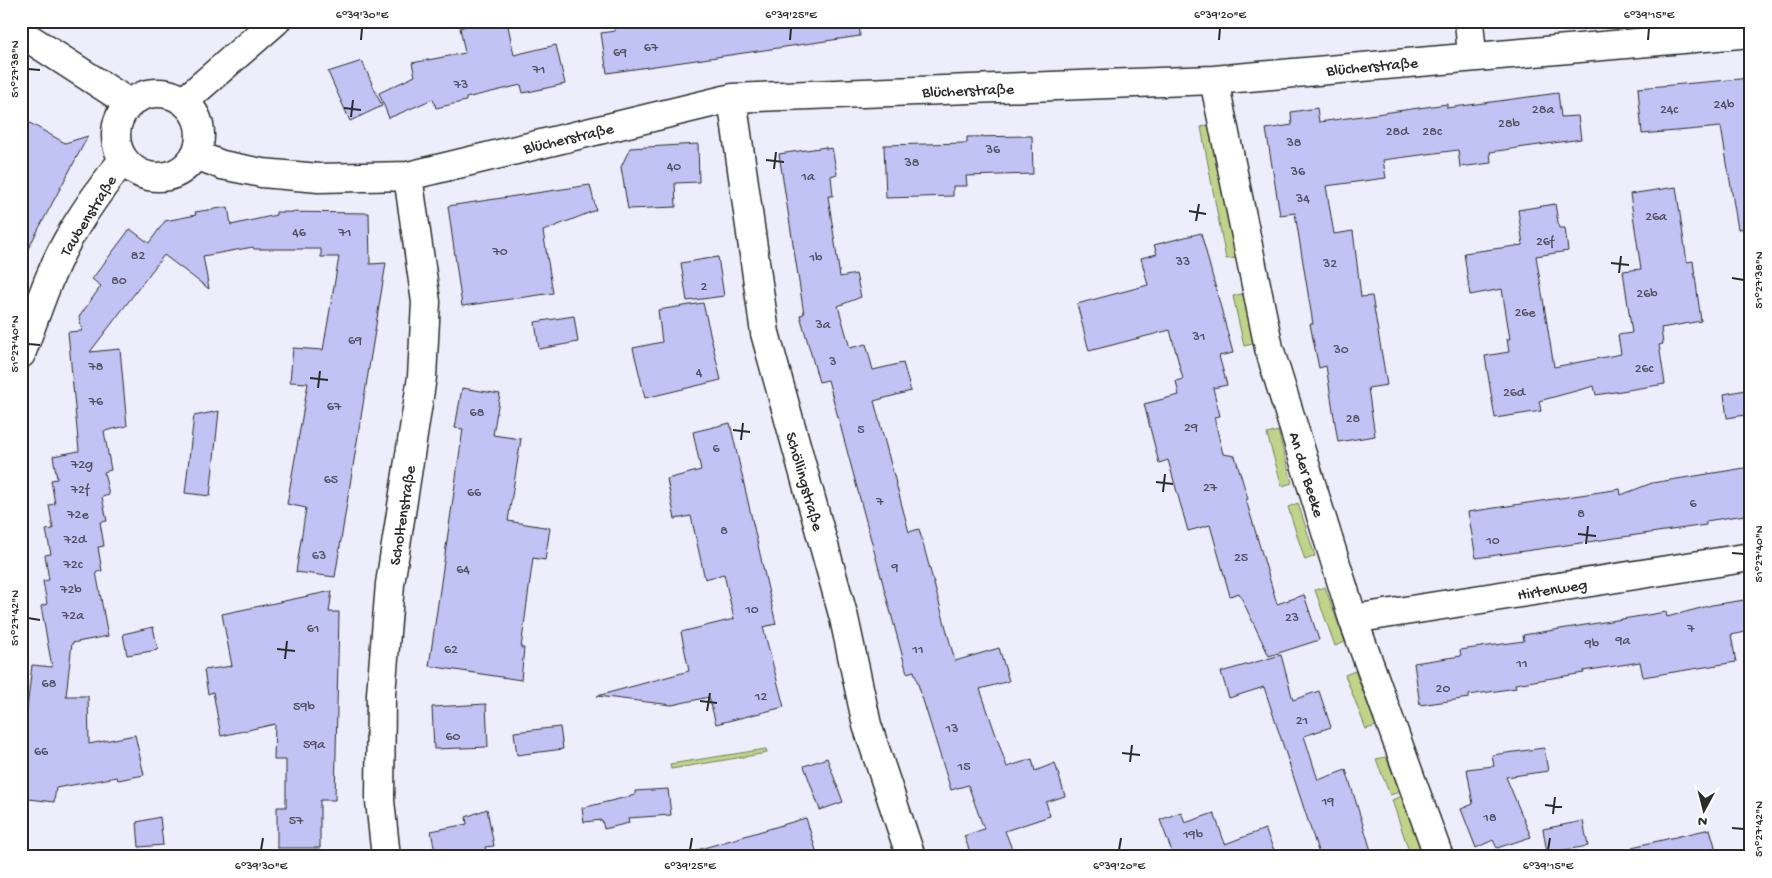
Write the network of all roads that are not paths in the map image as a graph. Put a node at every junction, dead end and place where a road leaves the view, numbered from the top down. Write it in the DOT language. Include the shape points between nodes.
graph roads {
  1 [pos="276,21"];
  2 [pos="1469,21"];
  3 [pos="23,33"];
  4 [pos="1751,33"];
  5 [pos="1472,56"];
  6 [pos="1214,80"];
  7 [pos="732,98"];
  8 [pos="184,101"];
  9 [pos="128,103"];
  10 [pos="196,156"];
  11 [pos="123,160"];
  12 [pos="408,176"];
  13 [pos="21,354"];
  14 [pos="1751,557"];
  15 [pos="1352,619"];
  16 [pos="386,857"];
  17 [pos="911,857"];
  18 [pos="1439,857"];
  1 -- 8 [label="street"];
  2 -- 5 [label="street"];
  3 -- 9 [label="street"];
  4 -- 5 [label="street, Blücherstraße"];
  5 -- 6 [label="street, Blücherstraße"];
  6 -- 7 [label="street, Blücherstraße"];
  6 -- 15 [label="street, An der Beeke" via="1269,348"];
  7 -- 12 [label="street, Blücherstraße"];
  7 -- 17 [label="street, Schöllingstraße" via="765,333 844,618 867,725"];
  8 -- 9 [label="street" via="160,92 142,95"];
  8 -- 10 [label="street" via="196,116 201,136"];
  9 -- 11 [label="street" via="118,119 115,139"];
  10 -- 11 [label="street" via="180,172 161,178 140,174"];
  10 -- 12 [label="street, Blücherstraße" via="262,174 319,178"];
  11 -- 13 [label="street, Taubenstraße" via="69,237"];
  12 -- 16 [label="street, Scholtenstraße" via="426,302 422,377 390,584 381,694 380,801"];
  14 -- 15 [label="street, Hirtenweg"];
  15 -- 18 [label="street, An der Beeke"];
}
